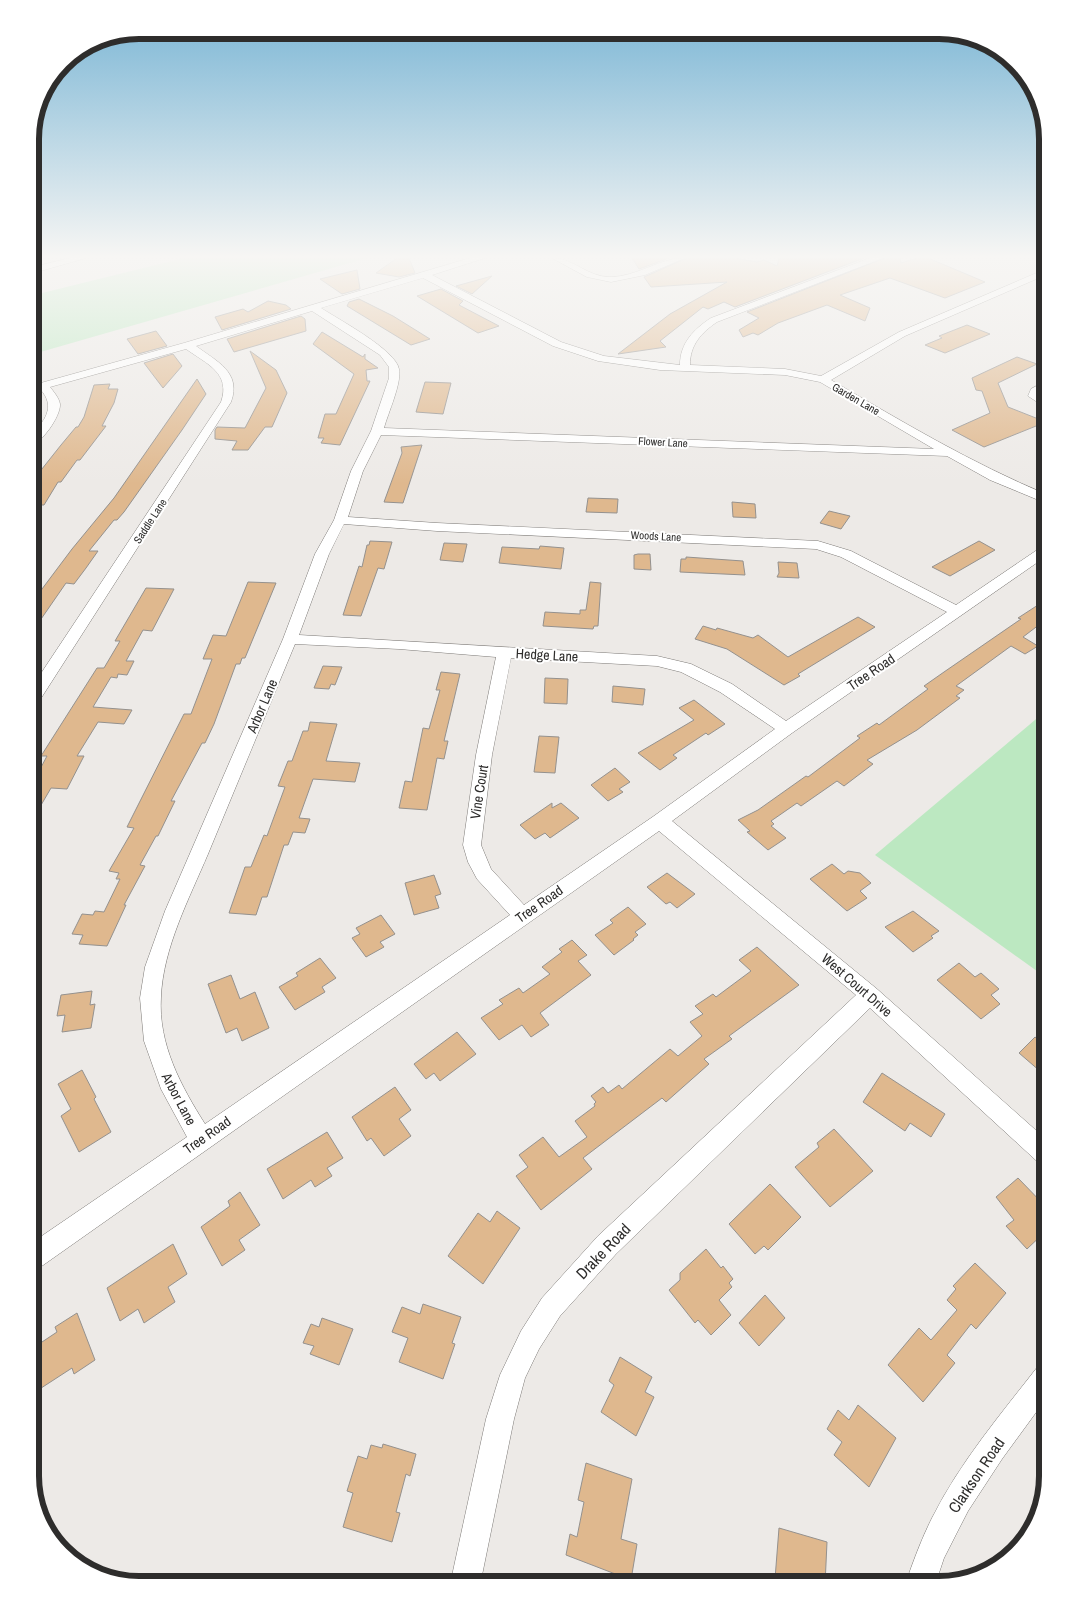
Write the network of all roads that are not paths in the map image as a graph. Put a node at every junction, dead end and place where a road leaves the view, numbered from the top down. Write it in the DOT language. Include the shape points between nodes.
graph roads {
  1 [pos="228,333"];
  2 [pos="353,333"];
  3 [pos="537,333"];
  4 [pos="697,333"];
  5 [pos="903,333"];
  6 [pos="188,345"];
  7 [pos="685,367"];
  8 [pos="824,380"];
  9 [pos="42,386"];
  10 [pos="39,387"];
  11 [pos="1039,389"];
  12 [pos="1039,400"];
  13 [pos="377,431"];
  14 [pos="39,432"];
  15 [pos="949,453"];
  16 [pos="1039,496"];
  17 [pos="340,520"];
  18 [pos="1039,555"];
  19 [pos="958,612"];
  20 [pos="290,639"];
  21 [pos="504,653"];
  22 [pos="39,677"];
  23 [pos="786,729"];
  24 [pos="660,821"];
  25 [pos="522,915"];
  26 [pos="870,995"];
  27 [pos="201,1139"];
  28 [pos="1039,1148"];
  29 [pos="39,1252"];
  30 [pos="1039,1386"];
  31 [pos="467,1576"];
  32 [pos="923,1576"];
  1 -- 6 [label="street"];
  2 -- 13 [label="street, Arbor Lane" via="384,353 394,367 392,387"];
  3 -- 7 [label="street, Garden Lane" via="602,359 638,365"];
  4 -- 7 [label="street" via="684,357"];
  5 -- 8 [label="street"];
  6 -- 9 [label="street"];
  6 -- 22 [label="street, Saddle Lane" via="225,373 230,391 226,402 120,567"];
  7 -- 8 [label="street, Garden Lane" via="785,372"];
  8 -- 15 [label="street, Garden Lane"];
  9 -- 10 [label="street"];
  9 -- 14 [label="street" via="55,403 54,411"];
  11 -- 12 [label="street" via="1033,396"];
  13 -- 15 [label="street, Flower Lane"];
  13 -- 17 [label="street, Arbor Lane" via="357,471"];
  15 -- 16 [label="street, Garden Lane"];
  17 -- 19 [label="street, Woods Lane" via="818,545 846,554"];
  17 -- 20 [label="street, Arbor Lane" via="322,554"];
  18 -- 19 [label="street, Tree Road"];
  19 -- 23 [label="street, Tree Road"];
  20 -- 21 [label="street, Hedge Lane"];
  20 -- 27 [label="street, Arbor Lane" via="175,911 153,977 149,1005 156,1051 176,1099"];
  21 -- 23 [label="street, Hedge Lane" via="657,661 686,668 726,688"];
  21 -- 25 [label="street, Vine Court" via="472,845 484,874"];
  23 -- 24 [label="street, Tree Road"];
  24 -- 25 [label="street, Tree Road"];
  24 -- 26 [label="street, West Court Drive"];
  25 -- 27 [label="street, Tree Road"];
  26 -- 28 [label="street, West Court Drive"];
  26 -- 31 [label="street, Drake Road" via="614,1239 551,1307 530,1340 514,1375 500,1420"];
  27 -- 29 [label="street, Tree Road"];
  30 -- 32 [label="street, Clarkson Road" via="963,1490 940,1531"];
}
